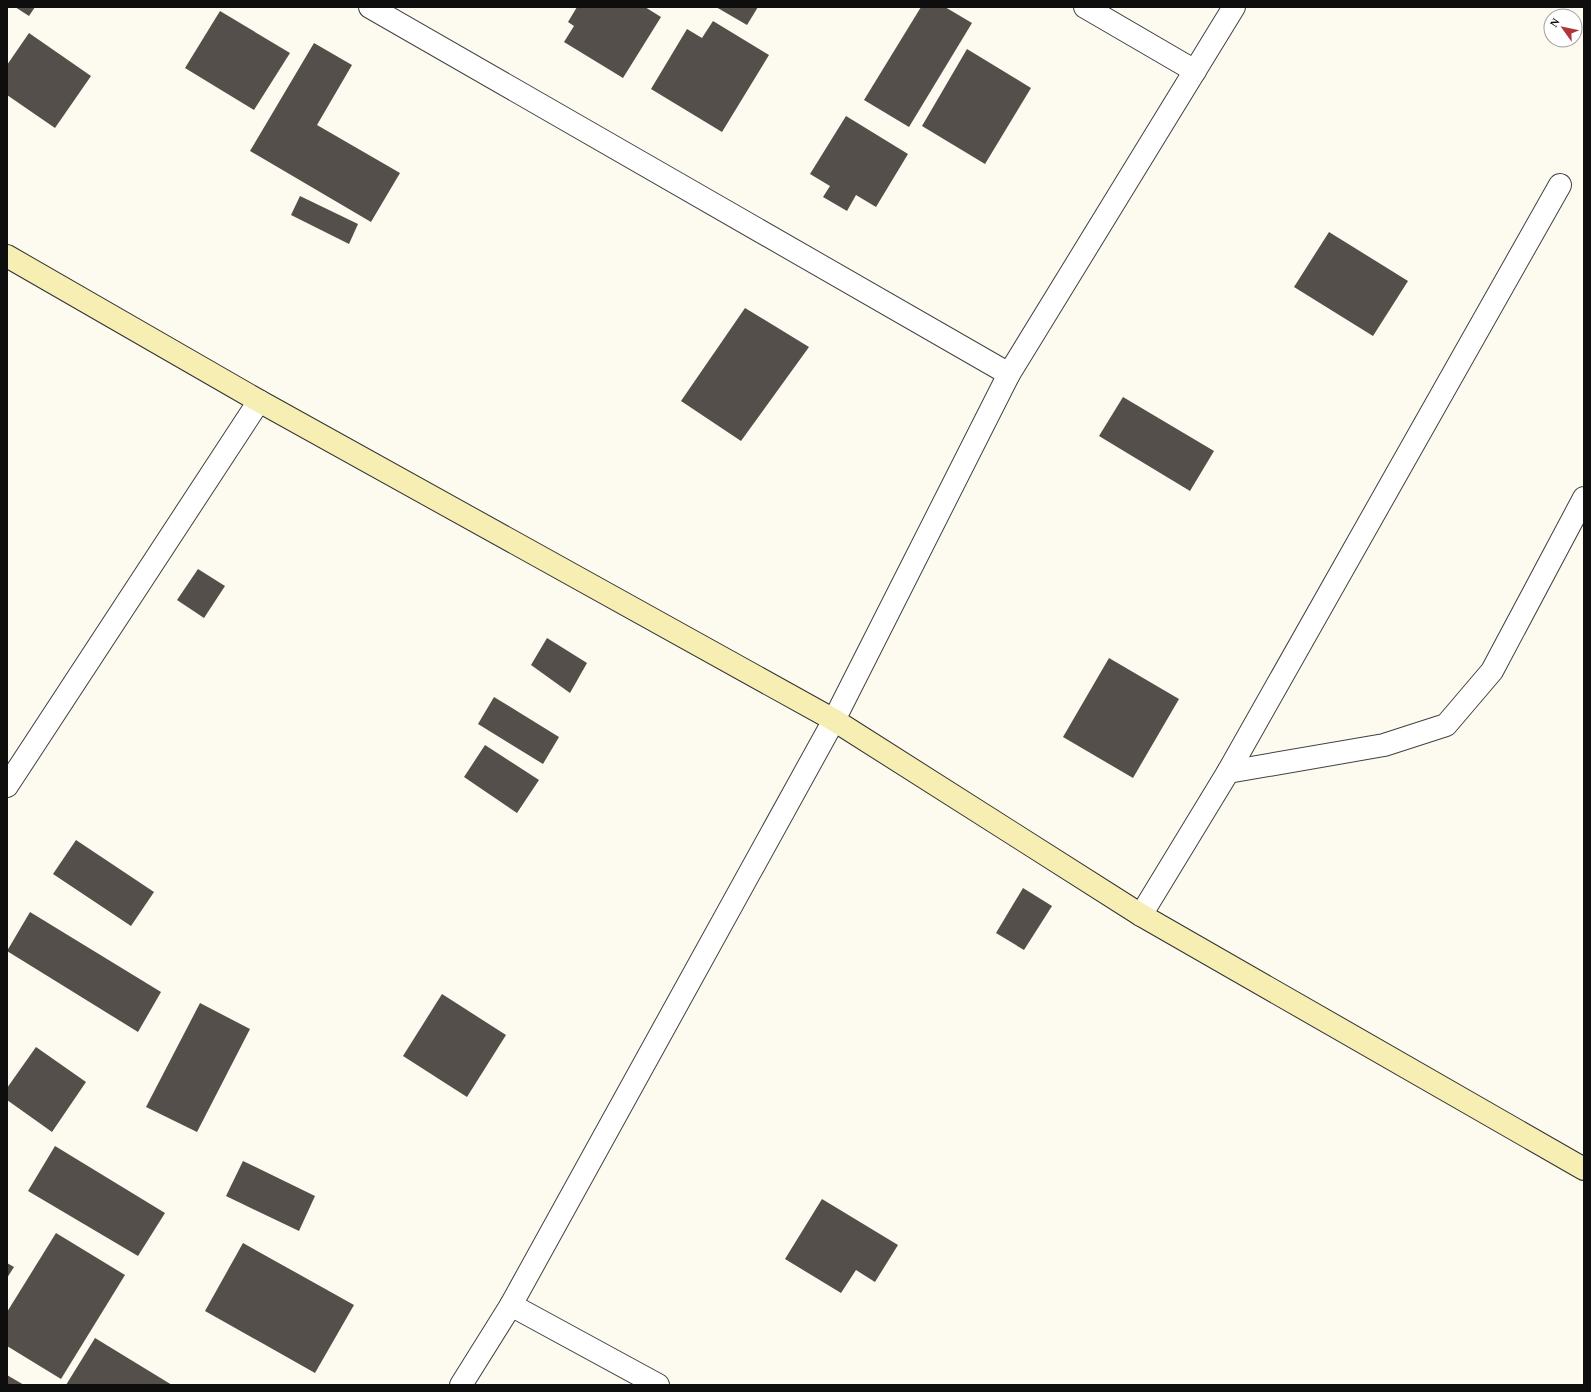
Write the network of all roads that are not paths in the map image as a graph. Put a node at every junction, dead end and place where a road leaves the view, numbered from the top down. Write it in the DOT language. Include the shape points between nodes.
graph roads {
  1 [pos="370,7"];
  2 [pos="1085,7"];
  3 [pos="1234,7"];
  4 [pos="1195,71"];
  5 [pos="1560,185"];
  6 [pos="7,256"];
  7 [pos="1009,374"];
  8 [pos="259,401"];
  9 [pos="1584,498"];
  10 [pos="834,720"];
  11 [pos="1228,772"];
  12 [pos="7,786"];
  13 [pos="1141,915"];
  14 [pos="1584,1169"];
  15 [pos="511,1305"];
  16 [pos="461,1385"];
  17 [pos="658,1385"];
  1 -- 7 [label="street"];
  2 -- 4 [label="street"];
  3 -- 4 [label="street"];
  4 -- 7 [label="street"];
  5 -- 11 [label="street"];
  6 -- 8 [label="main road"];
  7 -- 10 [label="street"];
  8 -- 10 [label="main road"];
  8 -- 12 [label="street"];
  9 -- 11 [label="street" via="1492,671 1446,725 1384,745"];
  10 -- 13 [label="main road"];
  10 -- 15 [label="street"];
  11 -- 13 [label="street"];
  13 -- 14 [label="main road"];
  15 -- 16 [label="street"];
  15 -- 17 [label="street"];
}
